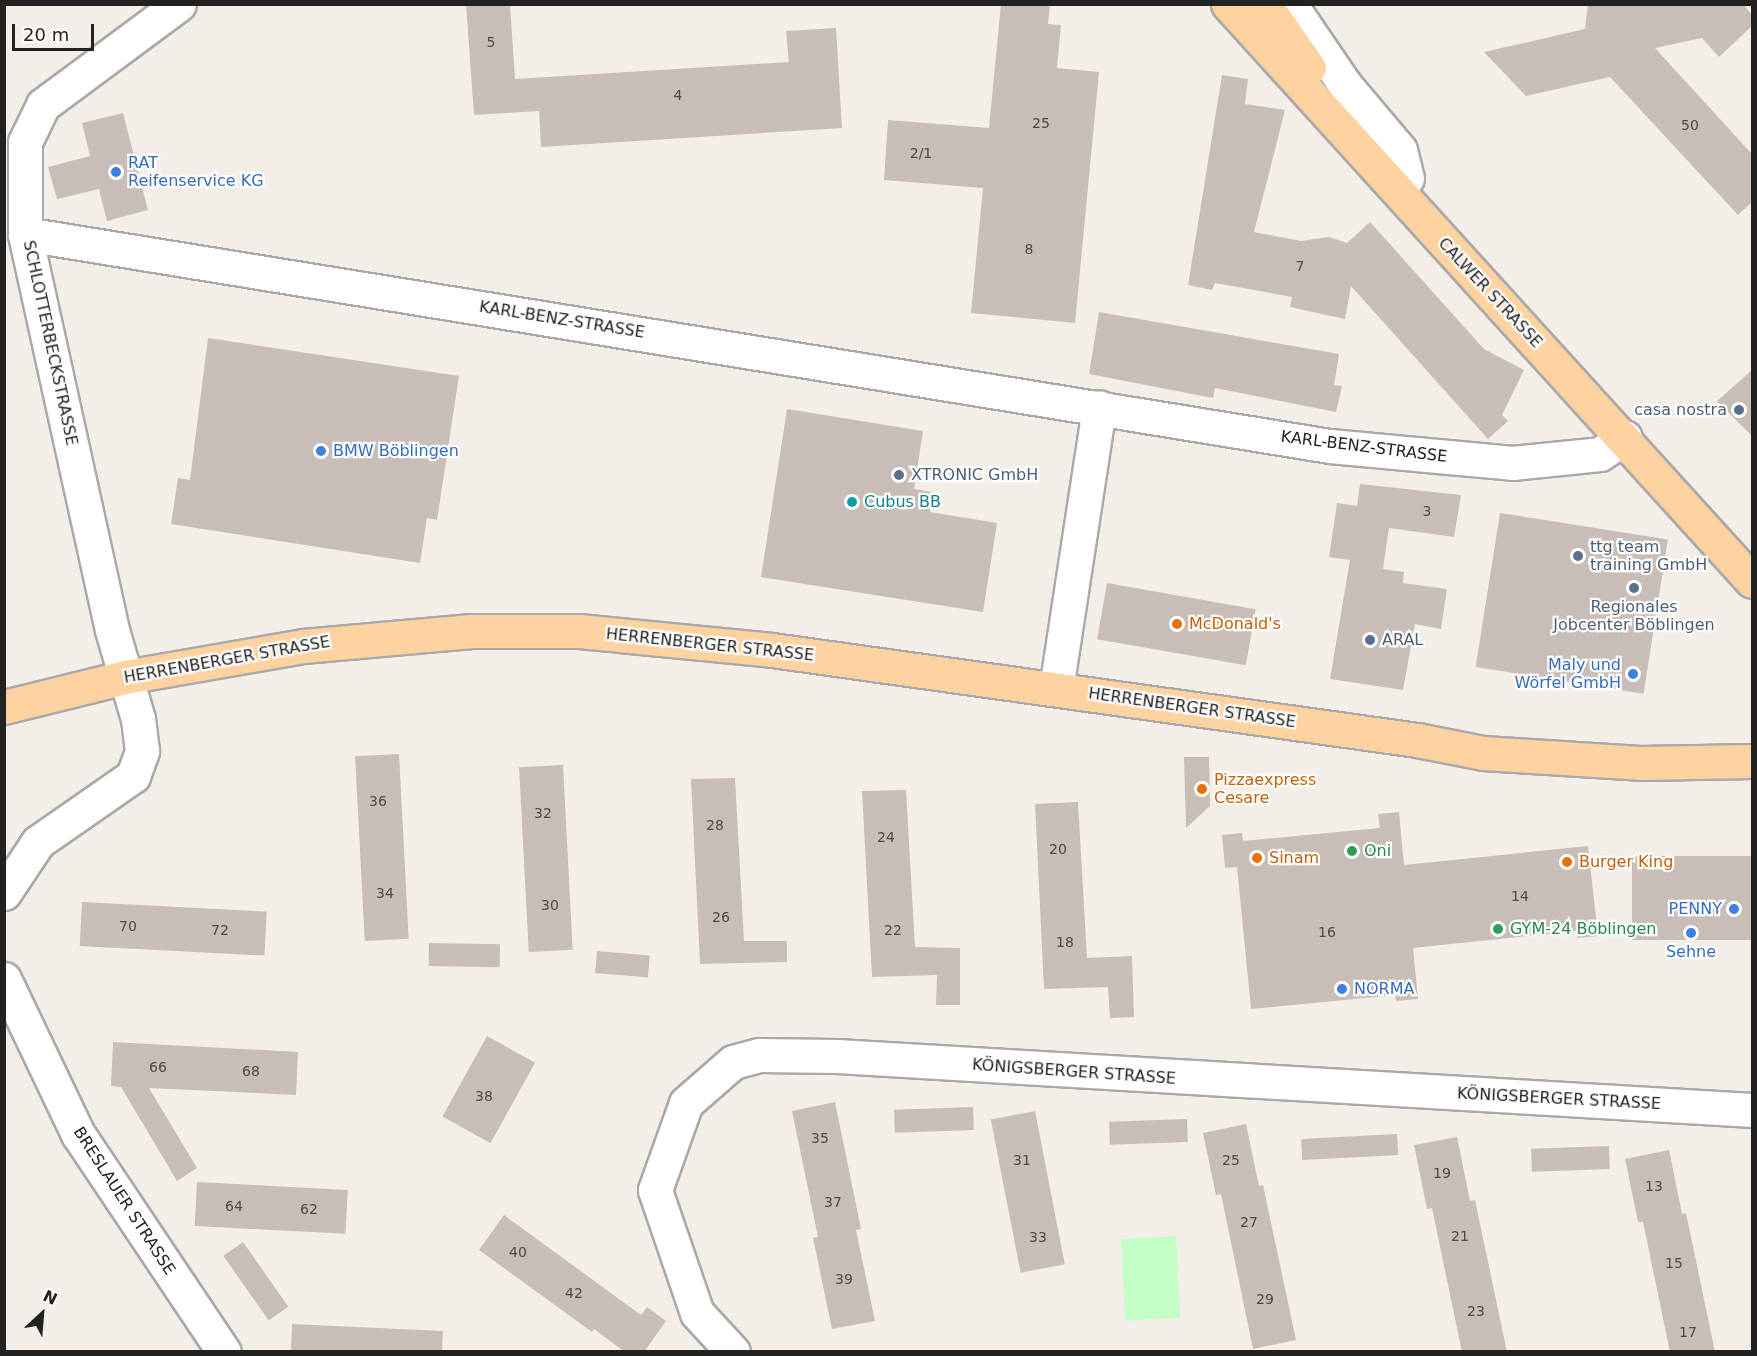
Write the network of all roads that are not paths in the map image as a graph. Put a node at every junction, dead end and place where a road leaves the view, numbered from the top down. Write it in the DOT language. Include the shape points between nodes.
graph roads {
  1 [pos="179,4"];
  2 [pos="1228,4"];
  3 [pos="1264,4"];
  4 [pos="1290,4"];
  5 [pos="1407,178"];
  6 [pos="25,234"];
  7 [pos="1099,407"];
  8 [pos="1625,436"];
  9 [pos="1752,547"];
  10 [pos="1752,581"];
  11 [pos="1057,675"];
  12 [pos="125,677"];
  13 [pos="4,707"];
  14 [pos="1417,740"];
  15 [pos="1752,743"];
  16 [pos="1752,761"];
  17 [pos="4,893"];
  18 [pos="4,979"];
  19 [pos="1752,1110"];
  20 [pos="224,1352"];
  21 [pos="733,1352"];
  1 -- 6 [label="street, SCHLOTTERBECKSTRASSE" via="43,105 25,142"];
  2 -- 8 [label="main road, CALWER STRASSE" via="1356,150"];
  3 -- 5 [label="main road, CALWER STRASSE" via="1329,95"];
  4 -- 5 [label="street, CALWER STRASSE" via="1345,85 1400,150"];
  5 -- 9 [label="main road, CALWER STRASSE"];
  6 -- 7 [label="street, KARL-BENZ-STRASSE"];
  6 -- 12 [label="street, SCHLOTTERBECKSTRASSE"];
  7 -- 8 [label="street, KARL-BENZ-STRASSE" via="1330,446 1512,463 1600,454"];
  7 -- 11 [label="street"];
  8 -- 10 [label="main road, CALWER STRASSE"];
  11 -- 12 [label="main road, HERRENBERGER STRASSE" via="630,634 549,631 369,638 303,645"];
  11 -- 14 [label="main road, HERRENBERGER STRASSE"];
  12 -- 13 [label="main road, HERRENBERGER STRASSE"];
  12 -- 17 [label="street" via="141,732 142,751 133,776 38,842"];
  14 -- 15 [label="main road, HERRENBERGER STRASSE" via="1489,737 1653,744"];
  14 -- 16 [label="main road, HERRENBERGER STRASSE" via="1483,753 1558,760"];
  18 -- 20 [label="street, BRESLAUER STRASSE" via="78,1134"];
  19 -- 21 [label="street, KÖNIGSBERGER STRASSE" via="837,1056 759,1055 733,1062 686,1103 655,1190 697,1313"];
}
